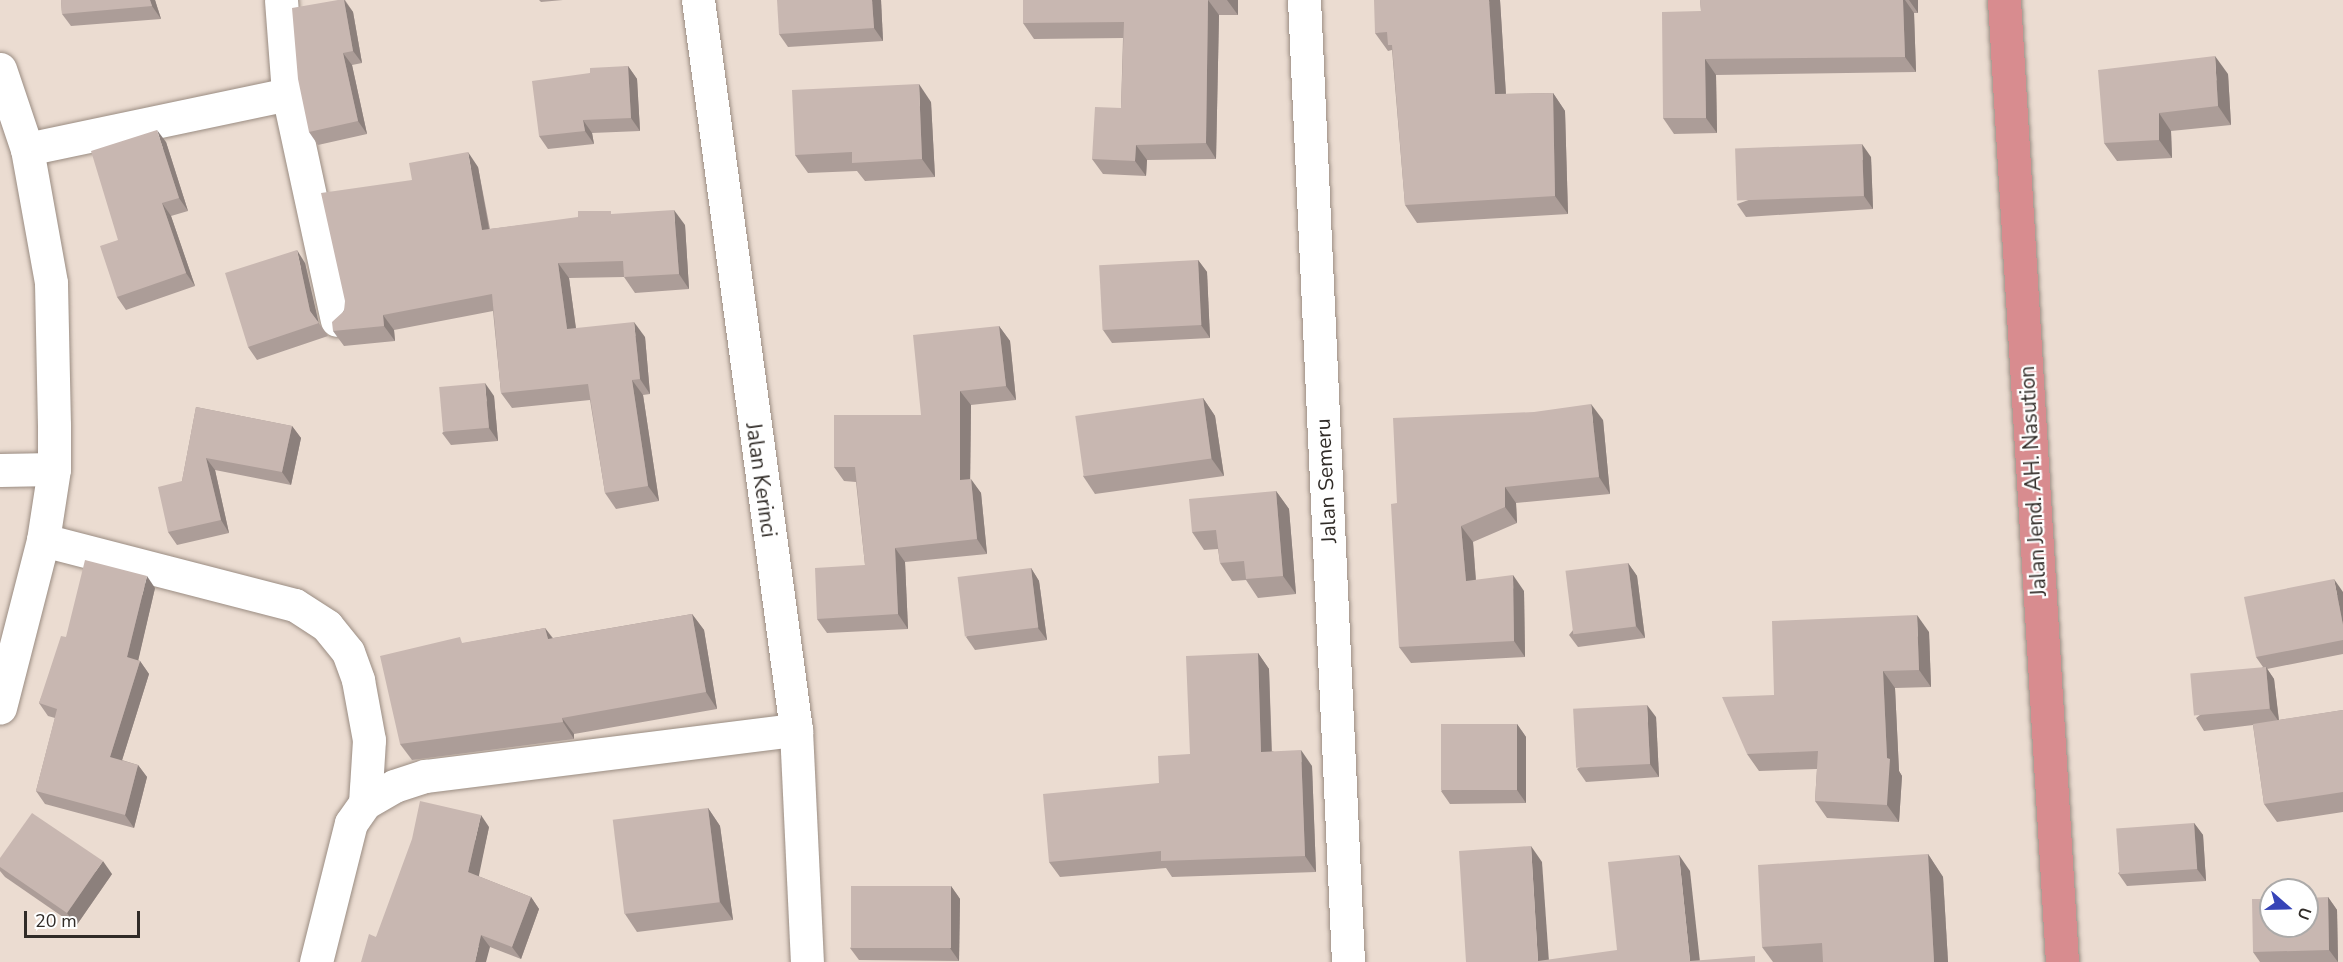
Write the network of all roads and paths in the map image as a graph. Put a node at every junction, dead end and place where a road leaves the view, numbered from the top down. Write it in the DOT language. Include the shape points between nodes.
graph roads {
  1 [pos="281,0"];
  2 [pos="698,0"];
  3 [pos="1304,0"];
  4 [pos="2004,0"];
  5 [pos="0,69"];
  6 [pos="288,94"];
  7 [pos="27,149"];
  8 [pos="337,320"];
  9 [pos="54,469"];
  10 [pos="0,470"];
  11 [pos="43,540"];
  12 [pos="0,708"];
  13 [pos="796,730"];
  14 [pos="365,803"];
  15 [pos="316,962"];
  16 [pos="807,962"];
  17 [pos="1348,962"];
  18 [pos="2062,962"];
  1 -- 6 [label="street"];
  2 -- 13 [label="street, Jalan Kerinci"];
  3 -- 17 [label="street, Jalan Semeru"];
  4 -- 18 [label="highway, Jalan Jend. AH. Nasution"];
  5 -- 7 [label="street"];
  6 -- 7 [label="street"];
  6 -- 8 [label="street"];
  7 -- 9 [label="street" via="51,283"];
  9 -- 10 [label="street"];
  9 -- 11 [label="street"];
  11 -- 12 [label="street"];
  11 -- 14 [label="street" via="295,605 327,626 348,652 358,680 369,740"];
  13 -- 14 [label="street" via="425,776 394,786"];
  13 -- 16 [label="street, Jalan Kerinci"];
  14 -- 15 [label="street" via="351,823 343,845"];
}
